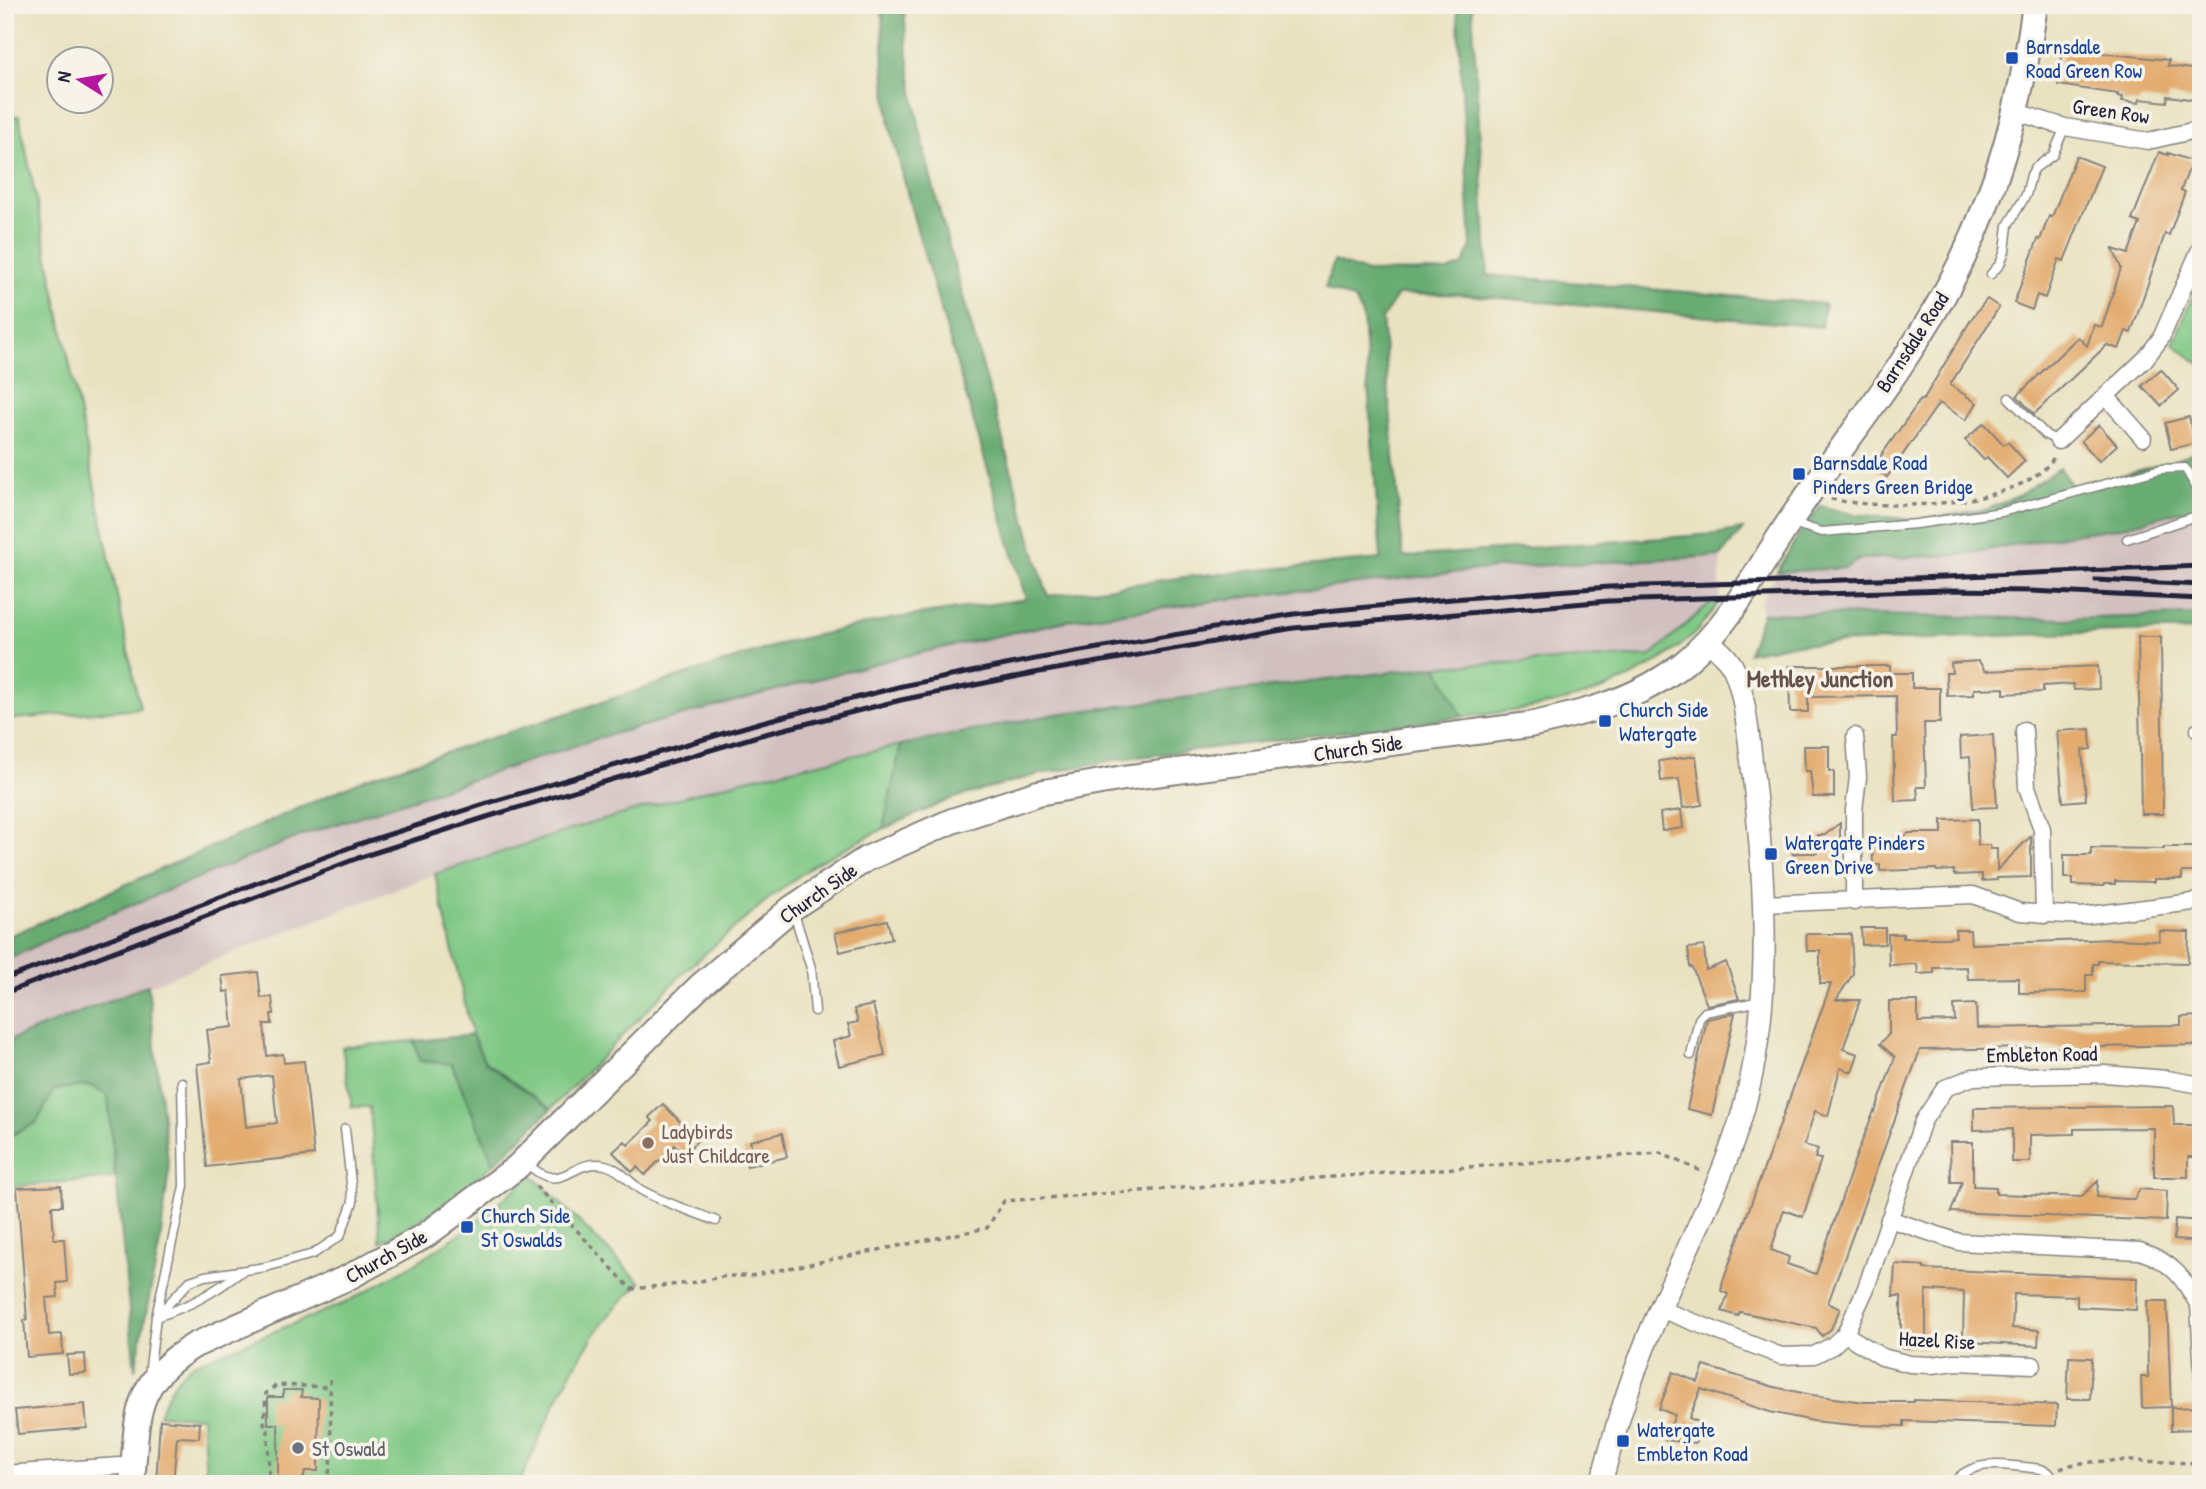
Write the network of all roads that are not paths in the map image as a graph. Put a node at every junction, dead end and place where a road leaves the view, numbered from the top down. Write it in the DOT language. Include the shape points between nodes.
graph roads {
  1 [pos="2035,5"];
  2 [pos="2016,112"];
  3 [pos="2065,127"];
  4 [pos="2201,129"];
  5 [pos="2201,247"];
  6 [pos="1991,274"];
  7 [pos="2107,397"];
  8 [pos="2009,398"];
  9 [pos="2143,438"];
  10 [pos="2058,440"];
  11 [pos="2201,496"];
  12 [pos="1789,522"];
  13 [pos="2127,539"];
  14 [pos="1709,642"];
  15 [pos="2024,730"];
  16 [pos="1854,736"];
  17 [pos="2201,901"];
  18 [pos="1854,902"];
  19 [pos="1762,904"];
  20 [pos="792,908"];
  21 [pos="2044,915"];
  22 [pos="1761,1000"];
  23 [pos="816,1011"];
  24 [pos="1691,1055"];
  25 [pos="182,1082"];
  26 [pos="2201,1085"];
  27 [pos="345,1129"];
  28 [pos="521,1164"];
  29 [pos="1889,1219"];
  30 [pos="716,1221"];
  31 [pos="244,1270"];
  32 [pos="2197,1303"];
  33 [pos="1660,1309"];
  34 [pos="156,1317"];
  35 [pos="1845,1334"];
  36 [pos="2033,1365"];
  37 [pos="2201,1378"];
  38 [pos="147,1389"];
  39 [pos="5,1468"];
  40 [pos="5,1474"];
  41 [pos="133,1474"];
  42 [pos="1601,1484"];
  43 [pos="1953,1484"];
  44 [pos="2058,1484"];
  1 -- 2 [label="main road, Barnsdale Road"];
  2 -- 3 [label="street, Green Row"];
  2 -- 12 [label="main road, Barnsdale Road" via="1993,188 1954,276"];
  3 -- 4 [label="street, Green Row" via="2148,141"];
  3 -- 6 [label="lane" via="2053,155 2035,167 2026,195 2008,225 2000,264"];
  5 -- 7 [label="street" via="2161,338"];
  7 -- 9 [label="street"];
  7 -- 10 [label="street"];
  8 -- 10 [label="lane" via="2046,435"];
  11 -- 12 [label="lane" via="2185,468 2161,469 2002,512 1822,532"];
  11 -- 13 [label="lane" via="2196,516"];
  12 -- 14 [label="main road, Barnsdale Road"];
  14 -- 19 [label="main road" via="1730,662 1741,694 1760,837"];
  14 -- 20 [label="main road, Church Side" via="1658,681 1589,712 1529,725 1124,778 1027,796 953,821 866,859"];
  15 -- 21 [label="street" via="2027,787 2042,829"];
  16 -- 18 [label="street" via="1858,777"];
  17 -- 21 [label="street" via="2082,916"];
  18 -- 19 [label="street"];
  18 -- 21 [label="street" via="1973,895 2020,912"];
  19 -- 22 [label="main road"];
  20 -- 23 [label="lane" via="811,968"];
  20 -- 28 [label="main road, Church Side" via="699,987"];
  22 -- 24 [label="lane" via="1705,1012 1699,1019"];
  22 -- 33 [label="main road" via="1747,1095 1734,1139"];
  25 -- 34 [label="lane" via="184,1186"];
  26 -- 29 [label="street, Embleton Road" via="2105,1074 1973,1077 1945,1087 1923,1121"];
  27 -- 31 [label="lane" via="353,1202 340,1236 313,1254"];
  28 -- 30 [label="lane" via="550,1178 606,1165 654,1196"];
  28 -- 38 [label="main road, Church Side" via="426,1235 382,1261 187,1350 168,1362"];
  29 -- 32 [label="street" via="1959,1242 2140,1251 2179,1274"];
  29 -- 35 [label="street, Embleton Road"];
  31 -- 34 [label="lane" via="189,1306"];
  31 -- 34 [label="lane" via="190,1281"];
  32 -- 37 [label="lane"];
  33 -- 35 [label="street" via="1781,1356 1814,1355"];
  33 -- 42 [label="main road" via="1630,1382"];
  34 -- 38 [label="lane"];
  35 -- 36 [label="street, Hazel Rise" via="1882,1357 1910,1364"];
  38 -- 41 [label="main road, Church Side" via="139,1414"];
  39 -- 40 [label="street"];
  40 -- 41 [label="street"];
  43 -- 44 [label="lane" via="1978,1465 2033,1468 2049,1473"];
}
